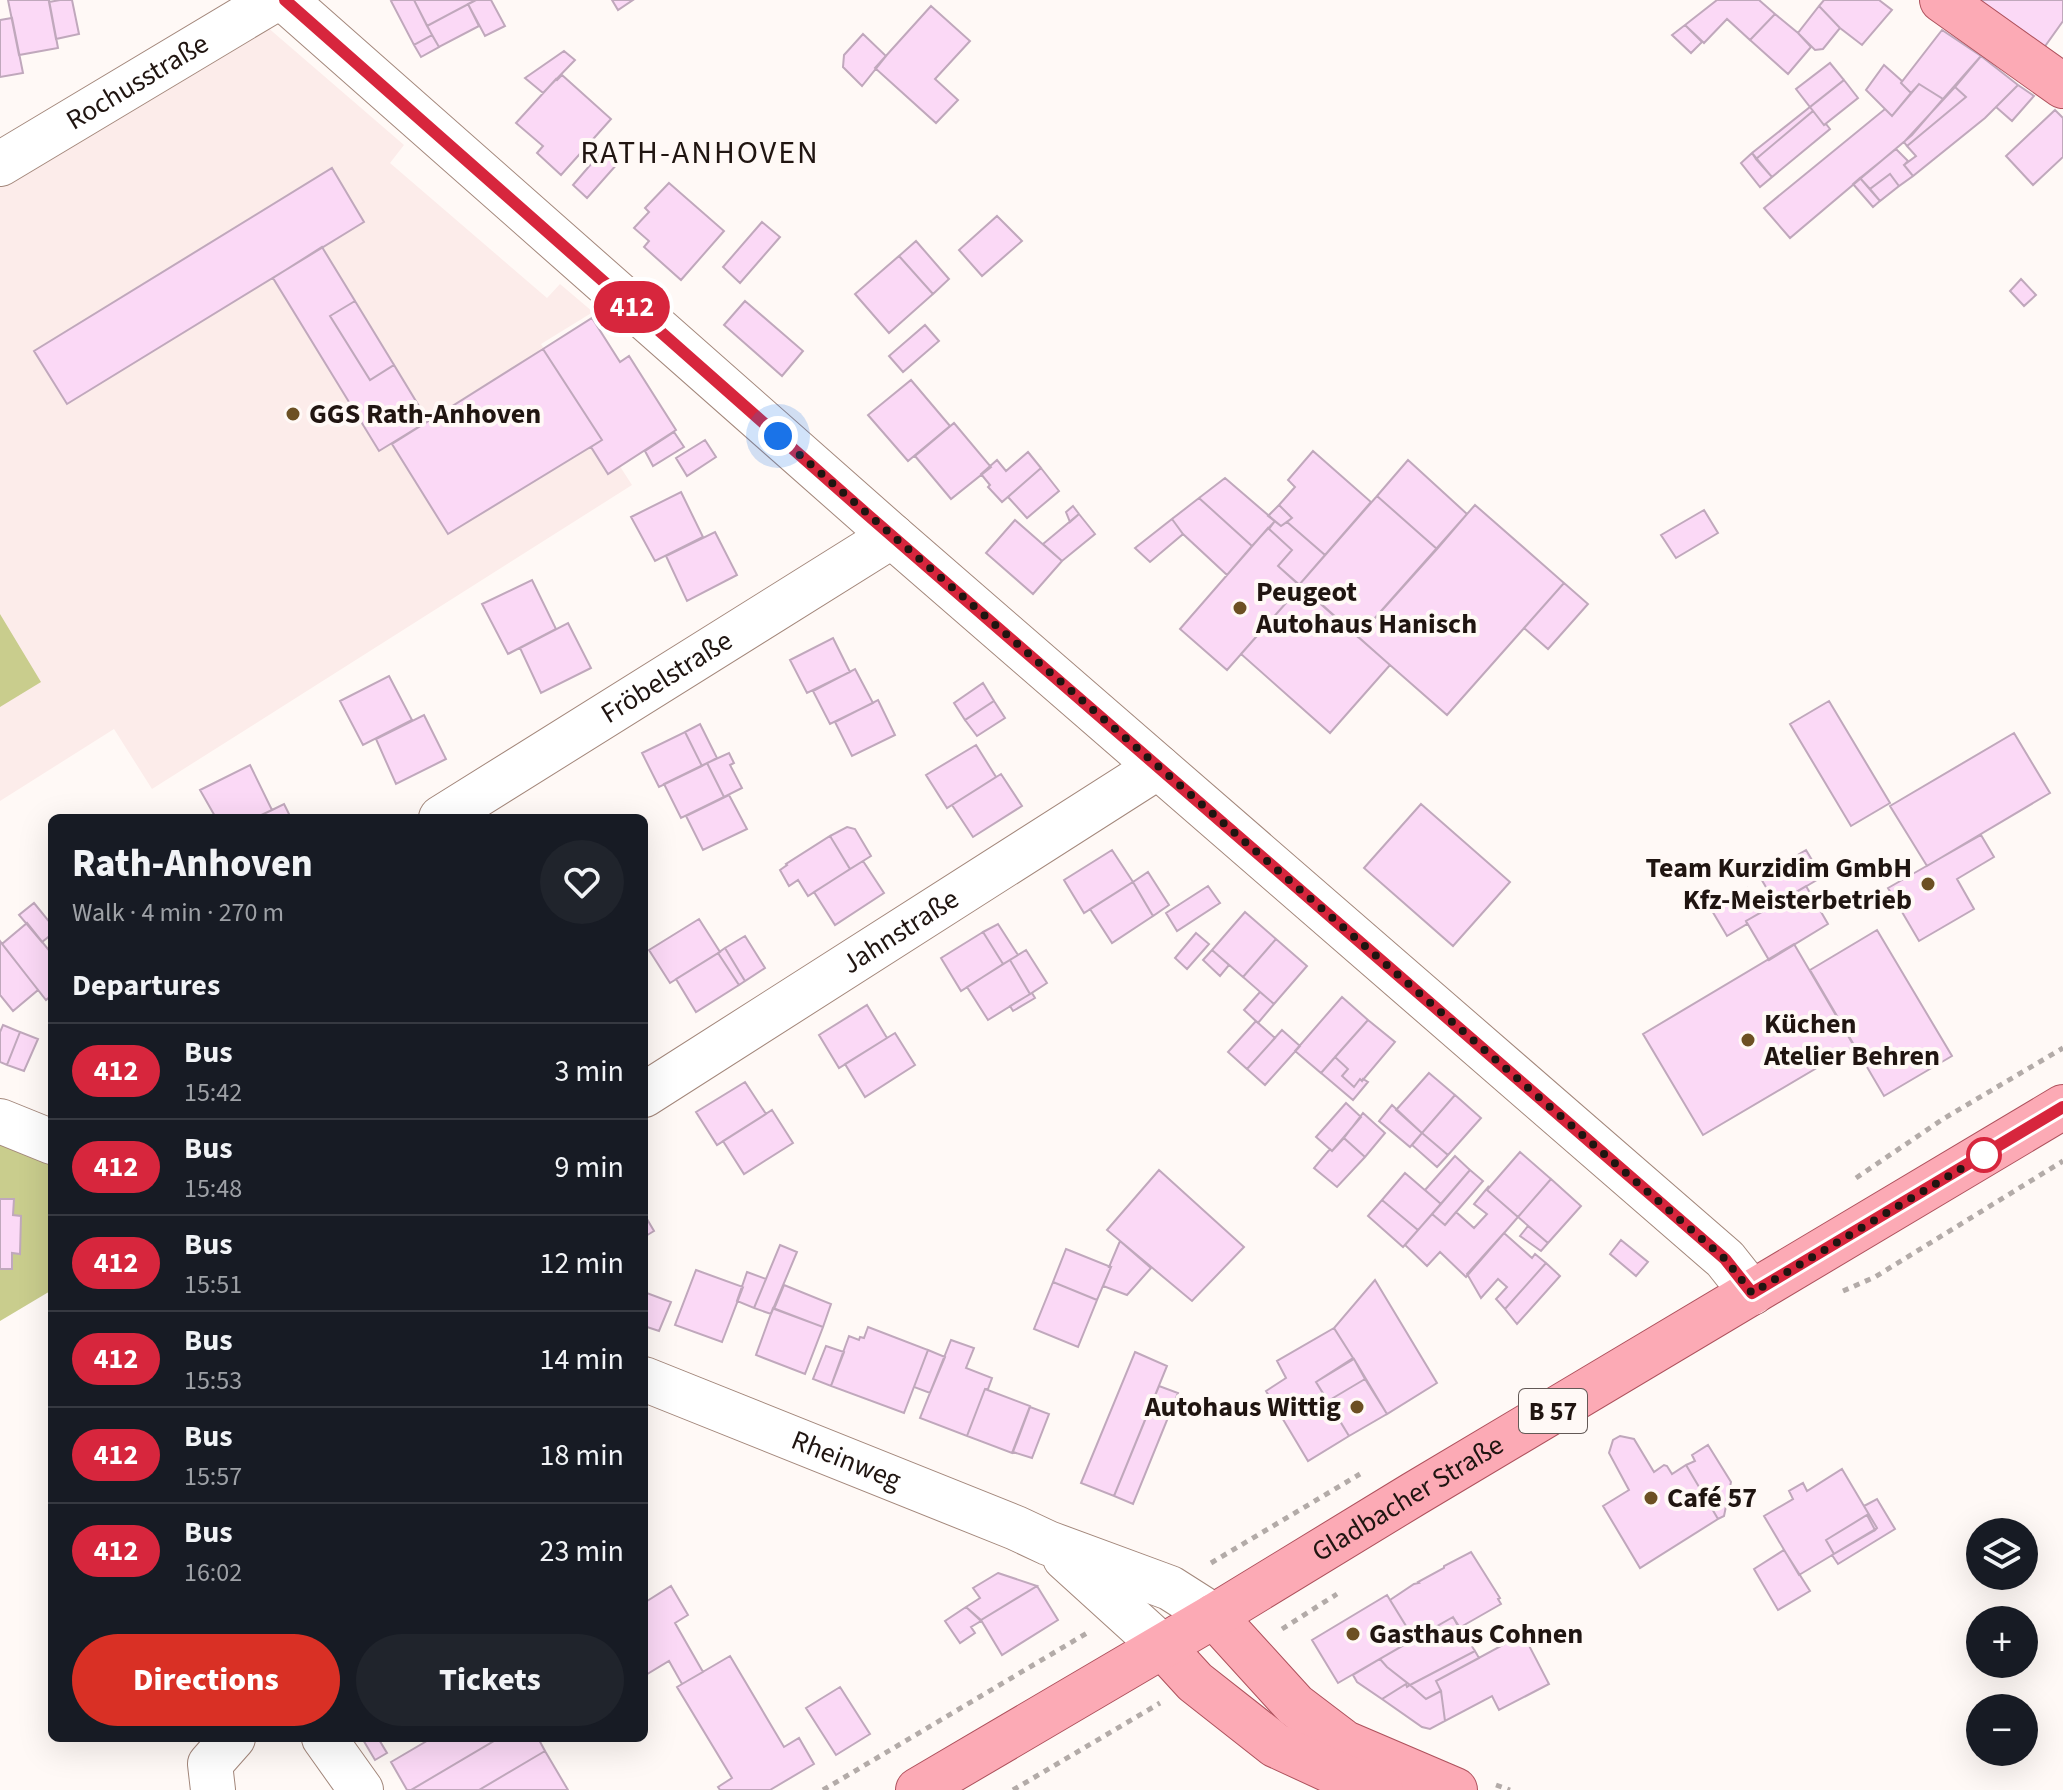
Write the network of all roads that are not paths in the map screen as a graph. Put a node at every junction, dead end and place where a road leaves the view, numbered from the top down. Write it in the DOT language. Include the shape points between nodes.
graph roads {
  1 [pos="274,0"];
  2 [pos="285,0"];
  3 [pos="1942,0"];
  4 [pos="2063,86"];
  5 [pos="0,164"];
  6 [pos="892,536"];
  7 [pos="1158,767"];
  8 [pos="447,814"];
  9 [pos="648,1092"];
  10 [pos="2063,1107"];
  11 [pos="0,1121"];
  12 [pos="48,1133"];
  13 [pos="1752,1293"];
  14 [pos="648,1381"];
  15 [pos="1048,1543"];
  16 [pos="1214,1616"];
  17 [pos="1163,1647"];
  18 [pos="229,1742"];
  19 [pos="327,1742"];
  20 [pos="213,1790"];
  21 [pos="361,1790"];
  22 [pos="918,1790"];
  23 [pos="1381,1790"];
  24 [pos="1455,1790"];
  1 -- 5 [label="street, Rochusstraße"];
  2 -- 6 [label="street"];
  3 -- 4 [label="main road"];
  6 -- 7 [label="street"];
  6 -- 8 [label="street, Fröbelstraße"];
  7 -- 9 [label="street, Jahnstraße"];
  7 -- 13 [label="street" via="1725,1259"];
  10 -- 13 [label="main road, Gladbacher Straße / B 57"];
  11 -- 12 [label="street"];
  13 -- 16 [label="main road, Gladbacher Straße / B 57"];
  14 -- 15 [label="street, Rheinweg"];
  15 -- 16 [label="street, Rheinweg" via="1170,1588"];
  15 -- 17 [label="street, Rheinweg"];
  16 -- 17 [label="main road, Gladbacher Straße / B 57"];
  16 -- 24 [label="main road" via="1295,1705 1345,1743"];
  17 -- 22 [label="main road, Gladbacher Straße / B 57"];
  17 -- 23 [label="main road" via="1195,1682 1275,1745"];
  18 -- 20 [label="street" via="210,1764"];
  19 -- 21 [label="street"];
}
